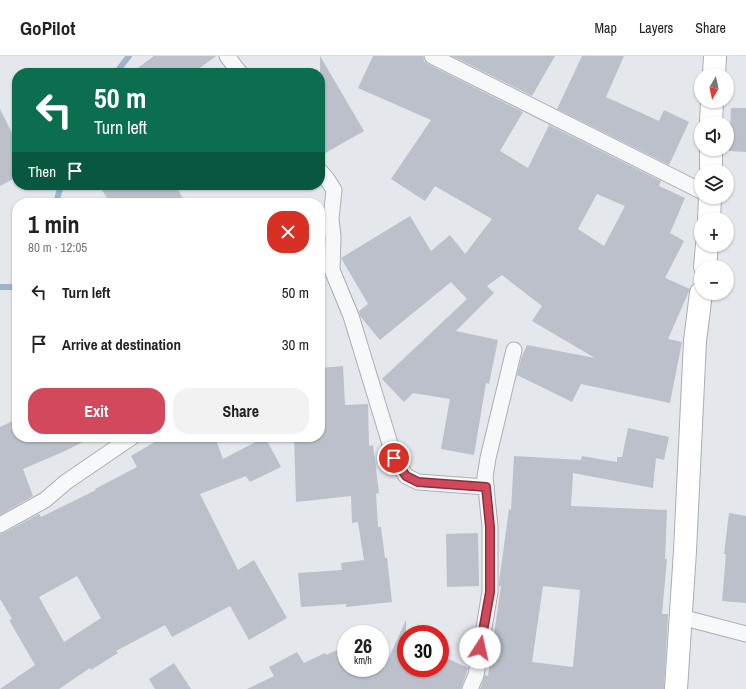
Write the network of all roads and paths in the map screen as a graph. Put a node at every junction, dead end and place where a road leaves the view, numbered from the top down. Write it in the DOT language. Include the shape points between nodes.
graph roads {
  1 [pos="227,56"];
  2 [pos="432,56"];
  3 [pos="715,56"];
  4 [pos="236,68"];
  5 [pos="714,68"];
  6 [pos="325,176"];
  7 [pos="694,187"];
  8 [pos="700,300"];
  9 [pos="514,350"];
  10 [pos="125,442"];
  11 [pos="486,487"];
  12 [pos="0,525"];
  13 [pos="681,617"];
  14 [pos="746,634"];
  15 [pos="470,689"];
  16 [pos="676,689"];
  1 -- 4 [label="street"];
  2 -- 7 [label="street"];
  3 -- 5 [label="street"];
  6 -- 11 [label="street" via="334,190 331,219 332,270 351,316 394,458 406,476 418,482"];
  8 -- 13 [label="street" via="695,340"];
  9 -- 11 [label="street" via="484,476"];
  10 -- 12 [label="street" via="66,482 45,500"];
  11 -- 15 [label="street" via="490,527 490,592 476,675"];
  13 -- 14 [label="street"];
  13 -- 16 [label="street"];
}
